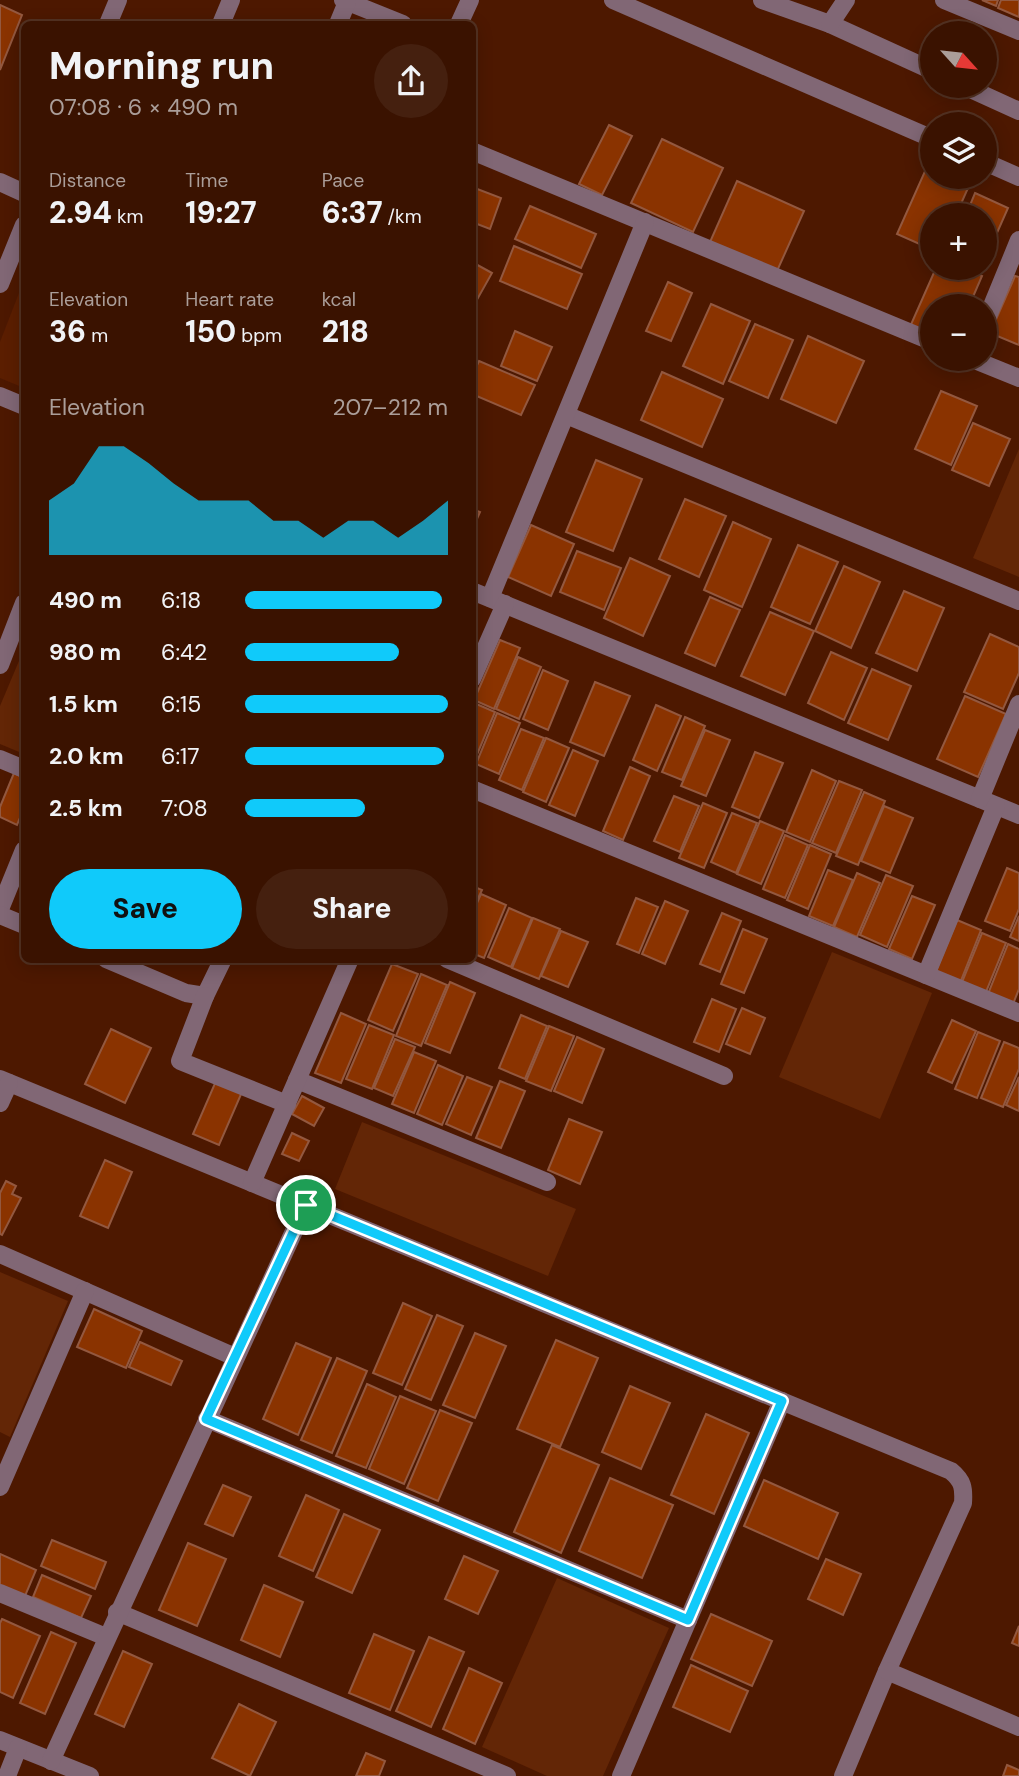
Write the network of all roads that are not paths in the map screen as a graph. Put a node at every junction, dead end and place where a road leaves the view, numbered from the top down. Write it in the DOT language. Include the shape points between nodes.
graph roads {
  1 [pos="118,0"];
  2 [pos="231,0"];
  3 [pos="470,0"];
  4 [pos="614,0"];
  5 [pos="762,0"];
  6 [pos="846,0"];
  7 [pos="944,0"];
  8 [pos="345,1"];
  9 [pos="109,21"];
  10 [pos="222,21"];
  11 [pos="339,21"];
  12 [pos="395,21"];
  13 [pos="461,21"];
  14 [pos="830,24"];
  15 [pos="1019,31"];
  16 [pos="920,65"];
  17 [pos="990,98"];
  18 [pos="1019,111"];
  19 [pos="920,133"];
  20 [pos="476,152"];
  21 [pos="997,167"];
  22 [pos="1019,177"];
  23 [pos="0,182"];
  24 [pos="21,192"];
  25 [pos="645,222"];
  26 [pos="21,232"];
  27 [pos="1019,240"];
  28 [pos="0,284"];
  29 [pos="997,294"];
  30 [pos="920,337"];
  31 [pos="997,370"];
  32 [pos="1019,379"];
  33 [pos="0,396"];
  34 [pos="21,405"];
  35 [pos="566,415"];
  36 [pos="476,593"];
  37 [pos="498,601"];
  38 [pos="1019,601"];
  39 [pos="21,611"];
  40 [pos="0,665"];
  41 [pos="476,667"];
  42 [pos="1019,704"];
  43 [pos="0,759"];
  44 [pos="21,768"];
  45 [pos="476,791"];
  46 [pos="988,802"];
  47 [pos="1019,815"];
  48 [pos="21,857"];
  49 [pos="0,909"];
  50 [pos="0,915"];
  51 [pos="21,924"];
  52 [pos="115,963"];
  53 [pos="221,963"];
  54 [pos="348,963"];
  55 [pos="456,963"];
  56 [pos="926,975"];
  57 [pos="205,996"];
  58 [pos="1019,1013"];
  59 [pos="724,1076"];
  60 [pos="297,1080"];
  61 [pos="4,1081"];
  62 [pos="0,1103"];
  63 [pos="287,1104"];
  64 [pos="547,1182"];
  65 [pos="252,1183"];
  66 [pos="306,1205"];
  67 [pos="0,1254"];
  68 [pos="85,1291"];
  69 [pos="235,1357"];
  70 [pos="782,1401"];
  71 [pos="206,1419"];
  72 [pos="8,1448"];
  73 [pos="0,1487"];
  74 [pos="0,1593"];
  75 [pos="117,1612"];
  76 [pos="688,1620"];
  77 [pos="106,1637"];
  78 [pos="887,1671"];
  79 [pos="1019,1727"];
  80 [pos="0,1740"];
  81 [pos="18,1748"];
  82 [pos="51,1760"];
  83 [pos="7,1776"];
  84 [pos="90,1776"];
  85 [pos="507,1776"];
  86 [pos="621,1776"];
  87 [pos="843,1776"];
  1 -- 9 [label="street"];
  2 -- 10 [label="street"];
  3 -- 13 [label="street"];
  4 -- 19 [label="street"];
  5 -- 14 [label="street"];
  6 -- 14 [label="street"];
  7 -- 15 [label="street"];
  8 -- 11 [label="street"];
  8 -- 12 [label="street"];
  14 -- 16 [label="street"];
  17 -- 18 [label="street"];
  20 -- 25 [label="street"];
  21 -- 22 [label="street"];
  23 -- 24 [label="street"];
  25 -- 30 [label="street"];
  25 -- 35 [label="street"];
  26 -- 28 [label="street"];
  27 -- 29 [label="street"];
  31 -- 32 [label="street"];
  33 -- 34 [label="street"];
  35 -- 37 [label="street"];
  35 -- 38 [label="street"];
  36 -- 37 [label="street"];
  37 -- 41 [label="street"];
  37 -- 46 [label="street"];
  39 -- 40 [label="street"];
  42 -- 46 [label="street"];
  43 -- 44 [label="street"];
  45 -- 56 [label="street"];
  46 -- 47 [label="street"];
  46 -- 56 [label="street"];
  48 -- 49 [label="street"];
  50 -- 51 [label="street"];
  52 -- 57 [label="street" via="186,993"];
  53 -- 57 [label="street"];
  54 -- 60 [label="street"];
  55 -- 59 [label="street"];
  56 -- 58 [label="street"];
  57 -- 63 [label="street" via="180,1061"];
  60 -- 63 [label="street"];
  60 -- 64 [label="street"];
  61 -- 62 [label="street"];
  61 -- 65 [label="street"];
  63 -- 65 [label="street"];
  65 -- 66 [label="street"];
  66 -- 69 [label="street"];
  66 -- 70 [label="street"];
  67 -- 68 [label="street"];
  68 -- 69 [label="street"];
  68 -- 72 [label="street"];
  69 -- 71 [label="street"];
  70 -- 76 [label="street"];
  70 -- 78 [label="street" via="961,1479 962,1503"];
  71 -- 75 [label="street"];
  71 -- 76 [label="street"];
  72 -- 73 [label="street"];
  74 -- 77 [label="street"];
  75 -- 77 [label="street"];
  75 -- 85 [label="street"];
  76 -- 86 [label="street"];
  77 -- 82 [label="street"];
  78 -- 79 [label="street"];
  78 -- 87 [label="street"];
  80 -- 81 [label="street"];
  81 -- 82 [label="street"];
  81 -- 83 [label="street"];
  82 -- 84 [label="street"];
}
